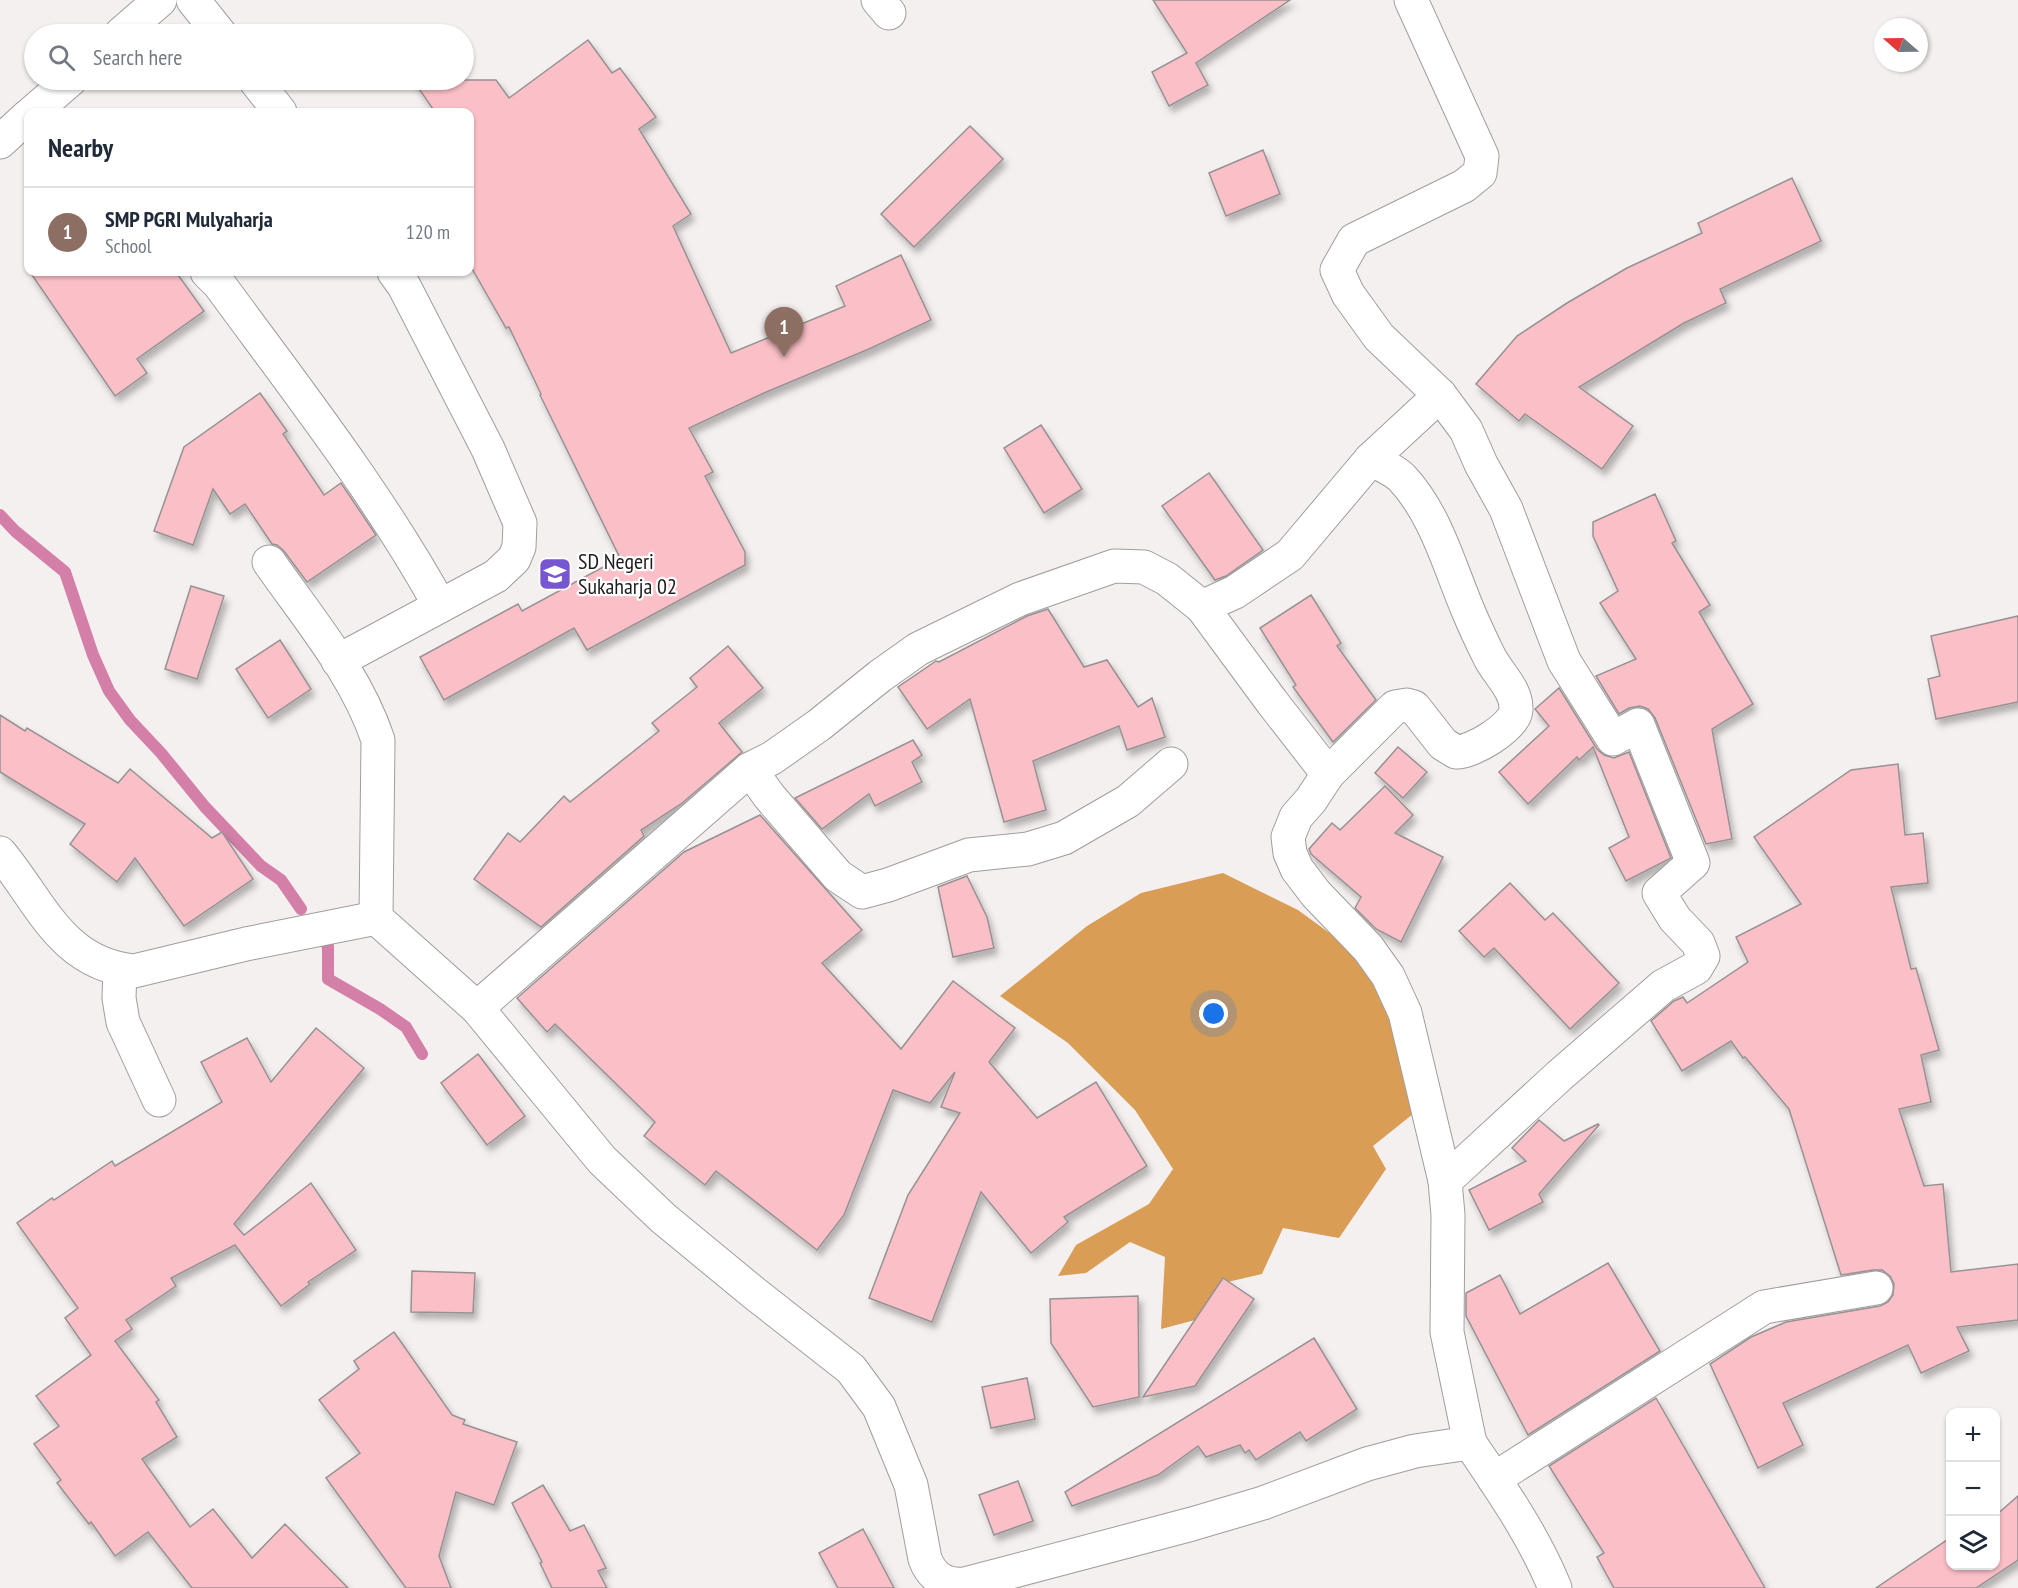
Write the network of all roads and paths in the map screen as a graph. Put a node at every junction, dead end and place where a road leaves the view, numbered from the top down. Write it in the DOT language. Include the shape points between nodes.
graph roads {
  1 [pos="160,0"];
  2 [pos="193,0"];
  3 [pos="1411,0"];
  4 [pos="132,24"];
  5 [pos="212,24"];
  6 [pos="58,90"];
  7 [pos="263,90"];
  8 [pos="38,108"];
  9 [pos="277,108"];
  10 [pos="24,120"];
  11 [pos="0,142"];
  12 [pos="220,276"];
  13 [pos="396,276"];
  14 [pos="1440,395"];
  15 [pos="1371,459"];
  16 [pos="269,562"];
  17 [pos="440,606"];
  18 [pos="1202,607"];
  19 [pos="339,661"];
  20 [pos="1171,764"];
  21 [pos="750,769"];
  22 [pos="1328,774"];
  23 [pos="0,853"];
  24 [pos="376,918"];
  25 [pos="120,970"];
  26 [pos="477,1008"];
  27 [pos="159,1100"];
  28 [pos="1445,1181"];
  29 [pos="1876,1288"];
  30 [pos="1470,1443"];
  31 [pos="1494,1479"];
  32 [pos="1555,1588"];
  1 -- 4 [label="street"];
  2 -- 5 [label="street"];
  3 -- 14 [label="street" via="1482,156 1480,173 1464,186 1354,240 1337,270 1348,294 1379,336"];
  6 -- 8 [label="street"];
  7 -- 9 [label="street"];
  10 -- 11 [label="street"];
  12 -- 17 [label="street" via="365,484"];
  13 -- 17 [label="street" via="488,449 520,524 519,547 506,568"];
  14 -- 15 [label="street"];
  14 -- 28 [label="street" via="1466,430 1506,510 1564,661 1613,739 1638,725 1693,863 1659,893 1703,956 1696,968 1663,986"];
  15 -- 18 [label="street" via="1290,555 1235,592"];
  15 -- 22 [label="street" via="1401,477 1425,512 1451,563 1486,650 1515,699 1516,711 1507,727 1459,752 1443,744 1414,707 1395,707"];
  16 -- 19 [label="street"];
  17 -- 19 [label="street"];
  18 -- 21 [label="street" via="1167,579 1144,567 1114,566 1020,599 918,649 819,725"];
  18 -- 22 [label="street"];
  19 -- 24 [label="street" via="370,716 378,740"];
  20 -- 21 [label="street" via="1128,801 1064,838 1028,849 969,855 862,892 838,876"];
  21 -- 26 [label="street"];
  22 -- 28 [label="street" via="1296,817 1288,837 1290,853 1316,894 1368,948 1388,976 1405,1013"];
  23 -- 25 [label="street" via="56,932 87,956"];
  24 -- 25 [label="street" via="134,971"];
  24 -- 26 [label="street"];
  25 -- 27 [label="street" via="123,1022"];
  26 -- 30 [label="street" via="602,1160 663,1218 851,1369 879,1407 911,1485 928,1568 948,1584 964,1584 1192,1524 1263,1503 1367,1464"];
  28 -- 30 [label="street" via="1448,1332"];
  29 -- 31 [label="street" via="1764,1307"];
  30 -- 31 [label="street"];
  31 -- 32 [label="street"];
}
